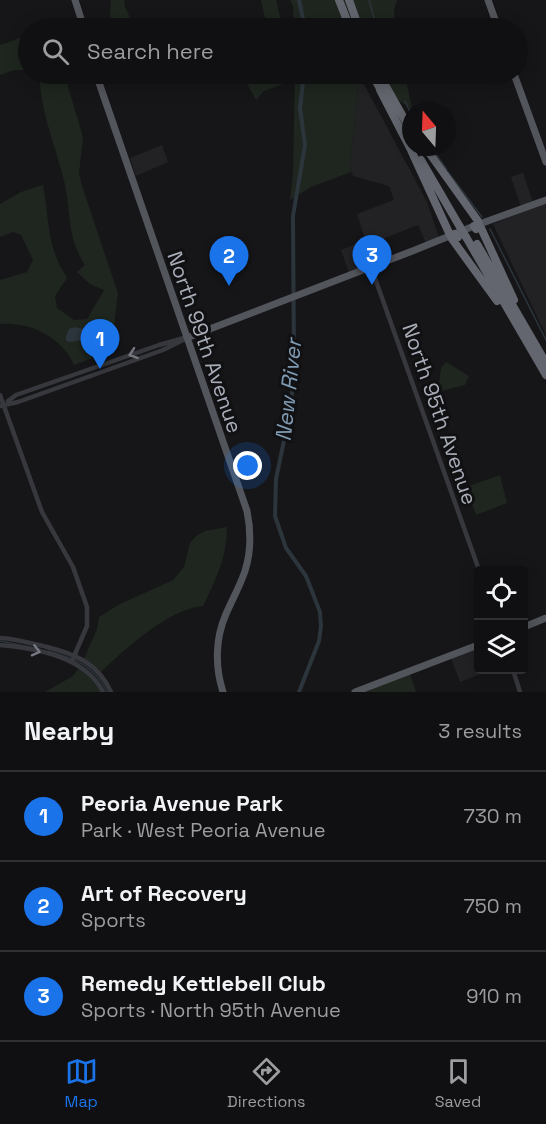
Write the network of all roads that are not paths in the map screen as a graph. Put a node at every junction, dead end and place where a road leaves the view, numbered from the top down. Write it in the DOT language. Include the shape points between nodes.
graph roads {
  1 [pos="73,0"];
  2 [pos="341,0"];
  3 [pos="351,0"];
  4 [pos="488,0"];
  5 [pos="79,18"];
  6 [pos="347,18"];
  7 [pos="357,18"];
  8 [pos="494,18"];
  9 [pos="101,84"];
  10 [pos="379,84"];
  11 [pos="382,84"];
  12 [pos="518,84"];
  13 [pos="383,89"];
  14 [pos="402,115"];
  15 [pos="402,125"];
  16 [pos="420,156"];
  17 [pos="428,156"];
  18 [pos="428,156"];
  19 [pos="546,162"];
  20 [pos="546,200"];
  21 [pos="530,206"];
  22 [pos="510,212"];
  23 [pos="498,221"];
  24 [pos="466,231"];
  25 [pos="371,267"];
  26 [pos="187,338"];
  27 [pos="535,350"];
  28 [pos="546,363"];
  29 [pos="546,375"];
  30 [pos="0,395"];
  31 [pos="2,404"];
  32 [pos="478,566"];
  33 [pos="546,618"];
  34 [pos="528,625"];
  35 [pos="0,638"];
  36 [pos="0,645"];
  37 [pos="474,647"];
  38 [pos="75,655"];
  39 [pos="72,661"];
  40 [pos="515,674"];
  41 [pos="103,692"];
  42 [pos="111,692"];
  43 [pos="225,692"];
  44 [pos="355,692"];
  45 [pos="520,692"];
  1 -- 5 [label="main road"];
  2 -- 6 [label="highway"];
  3 -- 7 [label="highway"];
  4 -- 8 [label="main road"];
  9 -- 26 [label="main road, North 99th Avenue"];
  10 -- 13 [label="highway"];
  11 -- 13 [label="highway"];
  12 -- 19 [label="main road"];
  13 -- 14 [label="highway"];
  13 -- 15 [label="highway"];
  13 -- 24 [label="highway" via="411,150"];
  16 -- 24 [label="highway"];
  17 -- 24 [label="highway"];
  18 -- 24 [label="highway"];
  20 -- 21 [label="main road"];
  21 -- 22 [label="main road"];
  21 -- 23 [label="main road"];
  22 -- 23 [label="main road"];
  22 -- 24 [label="main road"];
  23 -- 24 [label="main road"];
  24 -- 25 [label="main road"];
  24 -- 27 [label="highway"];
  24 -- 27 [label="highway"];
  24 -- 27 [label="highway"];
  25 -- 26 [label="main road"];
  25 -- 32 [label="street, North 95th Avenue"];
  26 -- 31 [label="street" via="16,395"];
  26 -- 43 [label="main road, North 99th Avenue" via="248,517 249,551 243,580 225,615 219,637 218,668"];
  27 -- 28 [label="highway"];
  27 -- 29 [label="highway"];
  30 -- 31 [label="street"];
  31 -- 38 [label="street" via="44,518 73,567 87,605 87,626"];
  33 -- 34 [label="main road"];
  35 -- 38 [label="street"];
  36 -- 39 [label="street, one-way"];
  37 -- 44 [label="main road"];
  38 -- 39 [label="street"];
  38 -- 42 [label="street" via="96,669"];
  39 -- 41 [label="street" via="90,673"];
  40 -- 45 [label="street"];
}
